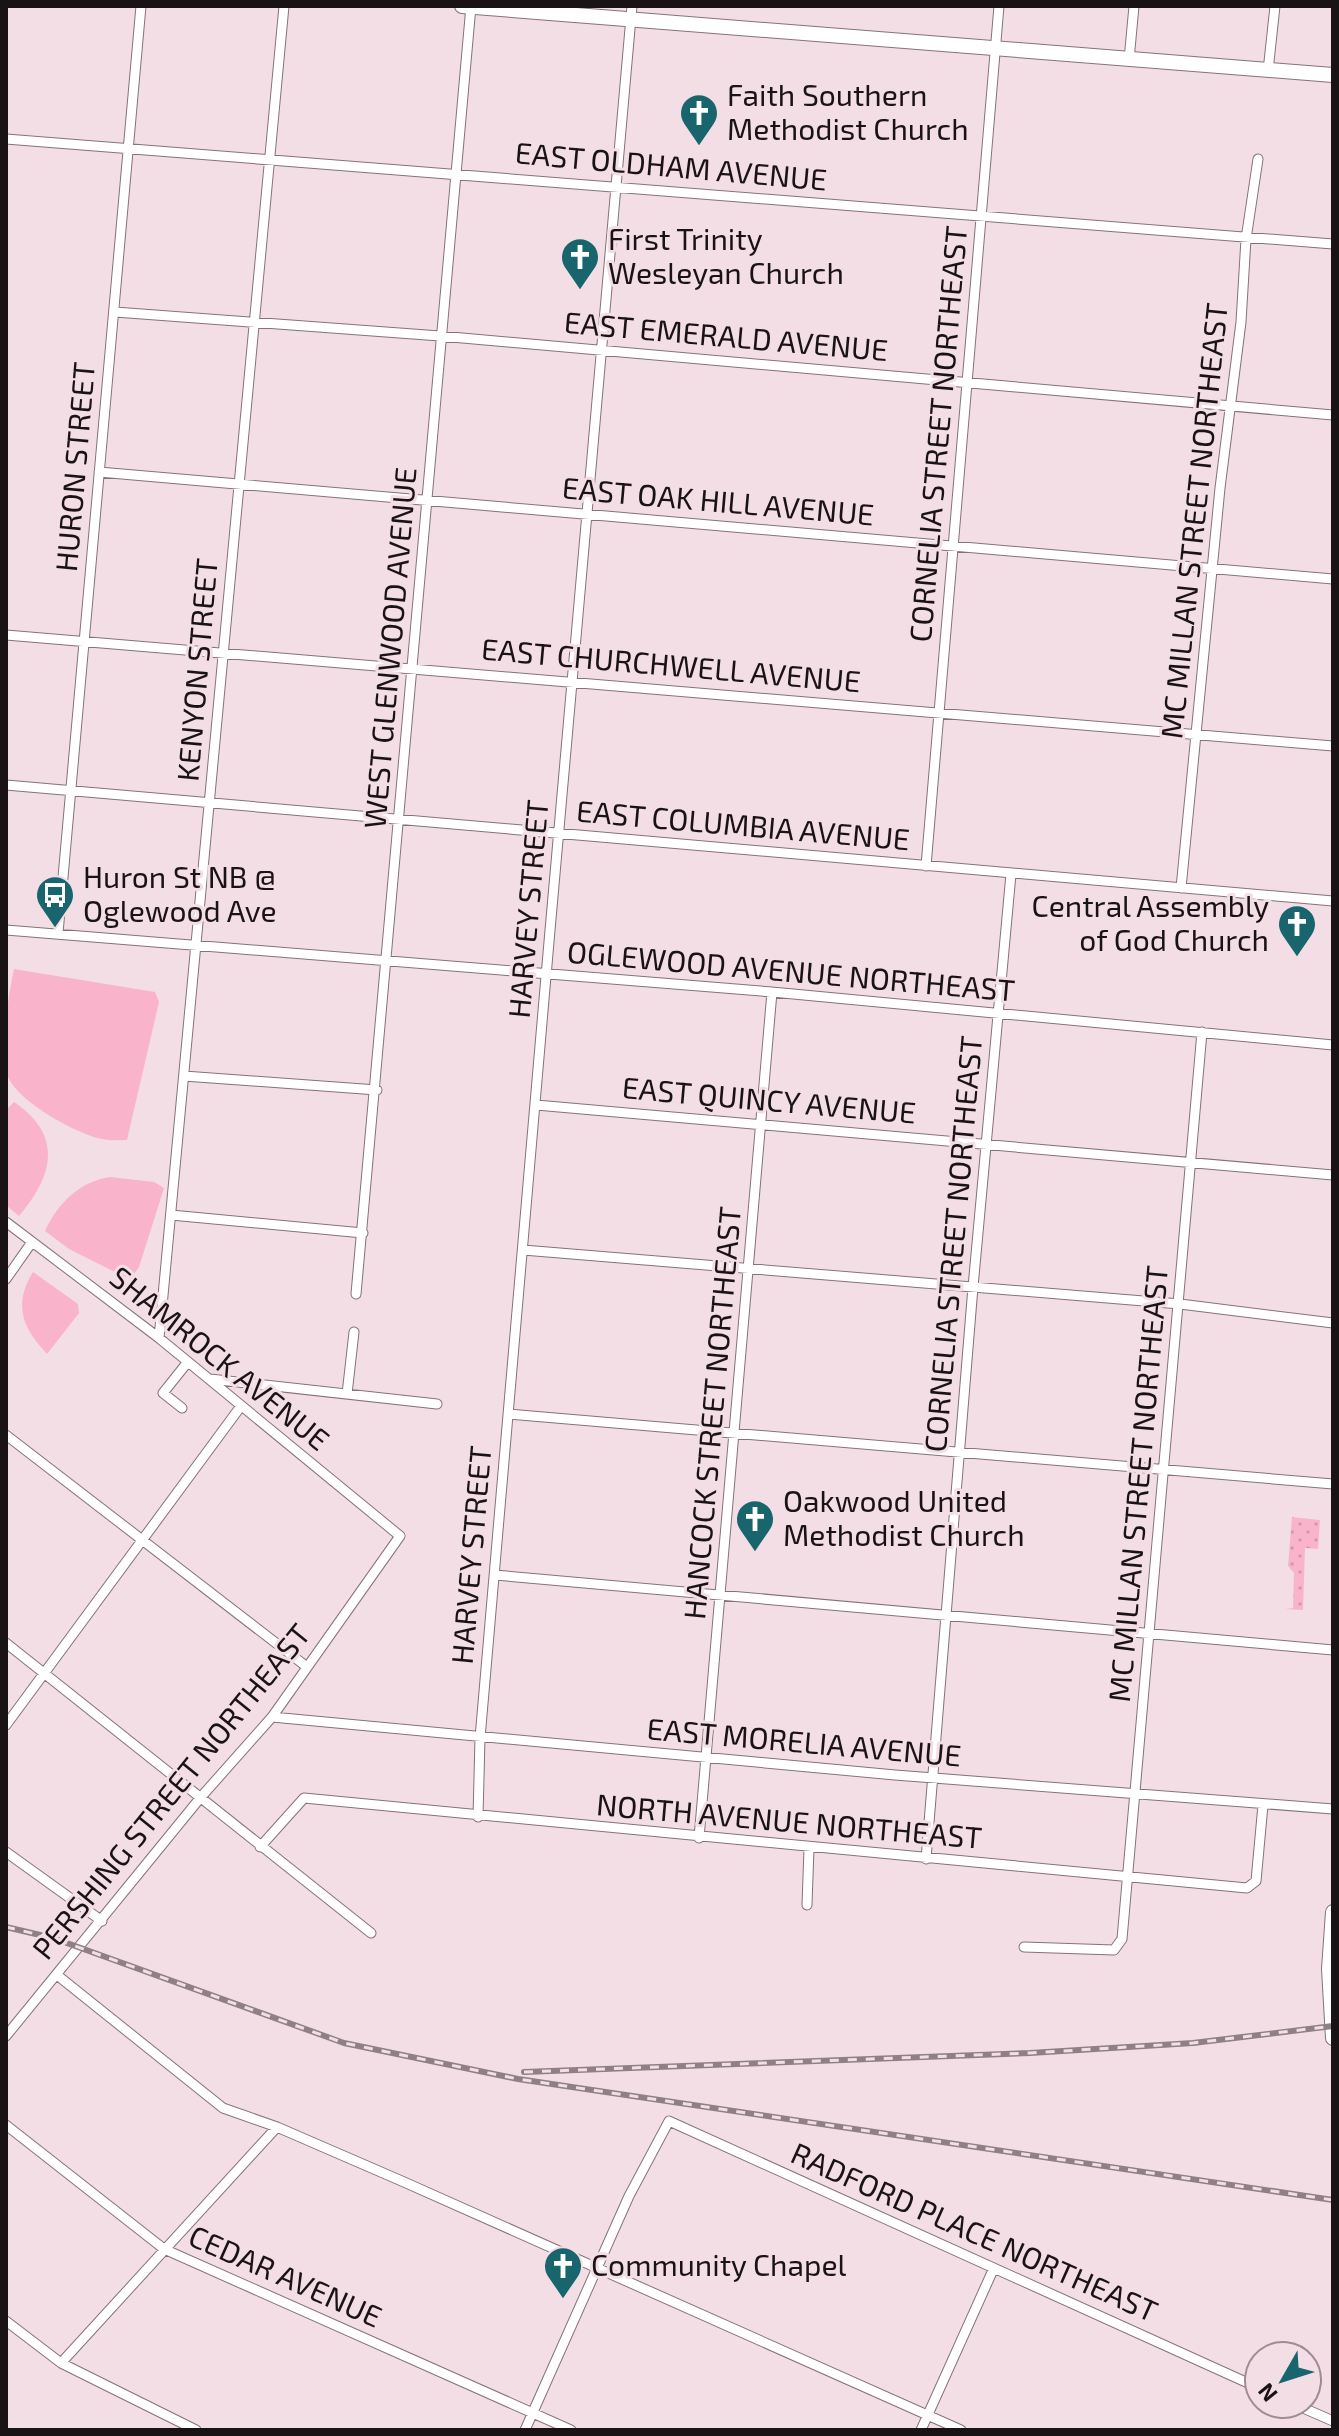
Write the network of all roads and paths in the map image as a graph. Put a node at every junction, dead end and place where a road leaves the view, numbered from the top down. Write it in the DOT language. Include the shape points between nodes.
graph roads {
  1 [pos="141,6"];
  2 [pos="284,6"];
  3 [pos="462,6"];
  4 [pos="471,6"];
  5 [pos="999,6"];
  6 [pos="1134,6"];
  7 [pos="1275,6"];
  8 [pos="632,12"];
  9 [pos="995,50"];
  10 [pos="1129,60"];
  11 [pos="1268,71"];
  12 [pos="1333,75"];
  13 [pos="6,139"];
  14 [pos="128,148"];
  15 [pos="1258,159"];
  16 [pos="269,160"];
  17 [pos="457,174"];
  18 [pos="617,187"];
  19 [pos="981,216"];
  20 [pos="1246,239"];
  21 [pos="1333,244"];
  22 [pos="115,312"];
  23 [pos="254,322"];
  24 [pos="440,336"];
  25 [pos="603,350"];
  26 [pos="967,382"];
  27 [pos="1232,406"];
  28 [pos="1333,415"];
  29 [pos="99,472"];
  30 [pos="239,484"];
  31 [pos="428,501"];
  32 [pos="589,514"];
  33 [pos="953,546"];
  34 [pos="1215,569"];
  35 [pos="1333,579"];
  36 [pos="6,635"];
  37 [pos="84,642"];
  38 [pos="223,653"];
  39 [pos="414,669"];
  40 [pos="575,682"];
  41 [pos="939,713"];
  42 [pos="1197,734"];
  43 [pos="1333,746"];
  44 [pos="6,785"];
  45 [pos="71,791"];
  46 [pos="209,803"];
  47 [pos="400,820"];
  48 [pos="560,834"];
  49 [pos="926,866"];
  50 [pos="1011,874"];
  51 [pos="1181,888"];
  52 [pos="1333,901"];
  53 [pos="6,930"];
  54 [pos="58,933"];
  55 [pos="196,948"];
  56 [pos="387,962"];
  57 [pos="546,976"];
  58 [pos="772,992"];
  59 [pos="1000,1012"];
  60 [pos="1202,1032"];
  61 [pos="1333,1045"];
  62 [pos="184,1076"];
  63 [pos="377,1090"];
  64 [pos="536,1105"];
  65 [pos="760,1125"];
  66 [pos="985,1144"];
  67 [pos="1192,1164"];
  68 [pos="1333,1175"];
  69 [pos="171,1215"];
  70 [pos="6,1222"];
  71 [pos="363,1233"];
  72 [pos="32,1242"];
  73 [pos="523,1250"];
  74 [pos="750,1269"];
  75 [pos="6,1279"];
  76 [pos="973,1287"];
  77 [pos="356,1294"];
  78 [pos="1180,1304"];
  79 [pos="1333,1323"];
  80 [pos="354,1332"];
  81 [pos="159,1338"];
  82 [pos="187,1363"];
  83 [pos="210,1379"];
  84 [pos="347,1394"];
  85 [pos="437,1404"];
  86 [pos="241,1406"];
  87 [pos="182,1408"];
  88 [pos="508,1414"];
  89 [pos="734,1434"];
  90 [pos="6,1435"];
  91 [pos="959,1453"];
  92 [pos="1164,1471"];
  93 [pos="1333,1484"];
  94 [pos="400,1536"];
  95 [pos="141,1540"];
  96 [pos="495,1575"];
  97 [pos="721,1596"];
  98 [pos="946,1615"];
  99 [pos="1151,1635"];
  100 [pos="6,1643"];
  101 [pos="1333,1650"];
  102 [pos="307,1667"];
  103 [pos="45,1672"];
  104 [pos="272,1717"];
  105 [pos="6,1725"];
  106 [pos="480,1738"];
  107 [pos="706,1758"];
  108 [pos="932,1778"];
  109 [pos="1135,1795"];
  110 [pos="201,1797"];
  111 [pos="1263,1805"];
  112 [pos="1333,1809"];
  113 [pos="478,1817"];
  114 [pos="699,1838"];
  115 [pos="260,1847"];
  116 [pos="809,1848"];
  117 [pos="6,1852"];
  118 [pos="926,1859"];
  119 [pos="1130,1877"];
  120 [pos="807,1905"];
  121 [pos="1333,1912"];
  122 [pos="102,1921"];
  123 [pos="371,1933"];
  124 [pos="1024,1947"];
  125 [pos="57,1975"];
  126 [pos="6,2036"];
  127 [pos="1333,2038"];
  128 [pos="6,2125"];
  129 [pos="277,2127"];
  130 [pos="164,2249"];
  131 [pos="598,2268"];
  132 [pos="993,2270"];
  133 [pos="6,2321"];
  134 [pos="61,2363"];
  135 [pos="1243,2381"];
  136 [pos="532,2413"];
  137 [pos="928,2416"];
  138 [pos="189,2429"];
  139 [pos="525,2430"];
  140 [pos="571,2430"];
  141 [pos="921,2430"];
  142 [pos="961,2430"];
  1 -- 14 [label="street, HURON STREET"];
  2 -- 16 [label="street, KENYON STREET"];
  3 -- 4 [label="main road"];
  4 -- 8 [label="main road"];
  4 -- 17 [label="street, WEST GLENWOOD AVENUE"];
  5 -- 9 [label="street, CORNELIA STREET NORTHEAST"];
  6 -- 10 [label="street"];
  7 -- 11 [label="street"];
  8 -- 9 [label="main road"];
  8 -- 18 [label="street, HARVEY STREET"];
  9 -- 10 [label="main road"];
  9 -- 19 [label="street, CORNELIA STREET NORTHEAST"];
  10 -- 11 [label="main road"];
  11 -- 12 [label="main road"];
  13 -- 14 [label="street, EAST OLDHAM AVENUE"];
  14 -- 16 [label="street, EAST OLDHAM AVENUE"];
  14 -- 22 [label="street, HURON STREET"];
  15 -- 20 [label="street, MC MILLAN STREET NORTHEAST"];
  16 -- 17 [label="street, EAST OLDHAM AVENUE"];
  16 -- 23 [label="street, KENYON STREET"];
  17 -- 18 [label="street, EAST OLDHAM AVENUE"];
  17 -- 24 [label="street, WEST GLENWOOD AVENUE"];
  18 -- 19 [label="street, EAST OLDHAM AVENUE"];
  18 -- 25 [label="street, HARVEY STREET"];
  19 -- 20 [label="street, EAST OLDHAM AVENUE"];
  19 -- 26 [label="street, CORNELIA STREET NORTHEAST"];
  20 -- 21 [label="street, EAST OLDHAM AVENUE"];
  20 -- 27 [label="street, MC MILLAN STREET NORTHEAST"];
  22 -- 23 [label="street, EAST EMERALD AVENUE"];
  22 -- 29 [label="street, HURON STREET"];
  23 -- 24 [label="street, EAST EMERALD AVENUE"];
  23 -- 30 [label="street, KENYON STREET"];
  24 -- 25 [label="street, EAST EMERALD AVENUE"];
  24 -- 31 [label="street, WEST GLENWOOD AVENUE"];
  25 -- 26 [label="street, EAST EMERALD AVENUE"];
  25 -- 32 [label="street, HARVEY STREET"];
  26 -- 27 [label="street, EAST EMERALD AVENUE"];
  26 -- 33 [label="street, CORNELIA STREET NORTHEAST"];
  27 -- 28 [label="street, EAST EMERALD AVENUE"];
  27 -- 34 [label="street, MC MILLAN STREET NORTHEAST"];
  29 -- 30 [label="street, EAST OAK HILL AVENUE"];
  29 -- 37 [label="street, HURON STREET"];
  30 -- 31 [label="street, EAST OAK HILL AVENUE"];
  30 -- 38 [label="street, KENYON STREET"];
  31 -- 32 [label="street, EAST OAK HILL AVENUE"];
  31 -- 39 [label="street, WEST GLENWOOD AVENUE"];
  32 -- 33 [label="street, EAST OAK HILL AVENUE"];
  32 -- 40 [label="street, HARVEY STREET"];
  33 -- 34 [label="street, EAST OAK HILL AVENUE"];
  33 -- 41 [label="street, CORNELIA STREET NORTHEAST"];
  34 -- 35 [label="street, EAST OAK HILL AVENUE"];
  34 -- 42 [label="street, MC MILLAN STREET NORTHEAST"];
  36 -- 37 [label="street, EAST CHURCHWELL AVENUE"];
  37 -- 38 [label="street, EAST CHURCHWELL AVENUE"];
  37 -- 45 [label="street, HURON STREET"];
  38 -- 39 [label="street, EAST CHURCHWELL AVENUE"];
  38 -- 46 [label="street, KENYON STREET"];
  39 -- 40 [label="street, EAST CHURCHWELL AVENUE"];
  39 -- 47 [label="street, WEST GLENWOOD AVENUE"];
  40 -- 41 [label="street, EAST CHURCHWELL AVENUE"];
  40 -- 48 [label="street, HARVEY STREET"];
  41 -- 42 [label="street, EAST CHURCHWELL AVENUE"];
  41 -- 49 [label="street, CORNELIA STREET NORTHEAST"];
  42 -- 43 [label="street, EAST CHURCHWELL AVENUE"];
  42 -- 51 [label="street, MC MILLAN STREET NORTHEAST"];
  44 -- 45 [label="street, EAST COLUMBIA AVENUE"];
  45 -- 46 [label="street, EAST COLUMBIA AVENUE"];
  45 -- 54 [label="street, HURON STREET"];
  46 -- 47 [label="street, EAST COLUMBIA AVENUE"];
  46 -- 55 [label="street, KENYON STREET"];
  47 -- 48 [label="street, EAST COLUMBIA AVENUE"];
  47 -- 56 [label="street, WEST GLENWOOD AVENUE"];
  48 -- 49 [label="street, EAST COLUMBIA AVENUE"];
  48 -- 57 [label="street, HARVEY STREET"];
  49 -- 50 [label="street, EAST COLUMBIA AVENUE"];
  50 -- 51 [label="street, EAST COLUMBIA AVENUE"];
  50 -- 59 [label="street, CORNELIA STREET NORTHEAST"];
  51 -- 52 [label="street, EAST COLUMBIA AVENUE"];
  53 -- 54 [label="street, OGLEWOOD AVENUE NORTHEAST"];
  54 -- 55 [label="street, OGLEWOOD AVENUE NORTHEAST"];
  55 -- 56 [label="street, OGLEWOOD AVENUE NORTHEAST"];
  55 -- 62 [label="street, KENYON STREET"];
  56 -- 57 [label="street, OGLEWOOD AVENUE NORTHEAST"];
  56 -- 63 [label="street, WEST GLENWOOD AVENUE"];
  57 -- 58 [label="street, OGLEWOOD AVENUE NORTHEAST"];
  57 -- 64 [label="street, HARVEY STREET"];
  58 -- 59 [label="street, OGLEWOOD AVENUE NORTHEAST"];
  58 -- 65 [label="street, HANCOCK STREET NORTHEAST"];
  59 -- 60 [label="street, OGLEWOOD AVENUE NORTHEAST"];
  59 -- 66 [label="street, CORNELIA STREET NORTHEAST"];
  60 -- 61 [label="street, OGLEWOOD AVENUE NORTHEAST"];
  60 -- 67 [label="street, MC MILLAN STREET NORTHEAST"];
  62 -- 63 [label="street"];
  62 -- 69 [label="street, KENYON STREET"];
  63 -- 71 [label="street, WEST GLENWOOD AVENUE"];
  64 -- 65 [label="street, EAST QUINCY AVENUE"];
  64 -- 73 [label="street, HARVEY STREET"];
  65 -- 66 [label="street, EAST QUINCY AVENUE"];
  65 -- 74 [label="street, HANCOCK STREET NORTHEAST"];
  66 -- 67 [label="street, EAST QUINCY AVENUE"];
  66 -- 76 [label="street, CORNELIA STREET NORTHEAST"];
  67 -- 68 [label="street, EAST QUINCY AVENUE"];
  67 -- 78 [label="street, MC MILLAN STREET NORTHEAST"];
  69 -- 71 [label="street"];
  69 -- 81 [label="street, KENYON STREET"];
  70 -- 72 [label="street, SHAMROCK AVENUE"];
  71 -- 77 [label="street, WEST GLENWOOD AVENUE"];
  72 -- 75 [label="street"];
  72 -- 81 [label="street, SHAMROCK AVENUE"];
  73 -- 74 [label="street"];
  73 -- 88 [label="street, HARVEY STREET"];
  74 -- 76 [label="street"];
  74 -- 89 [label="street, HANCOCK STREET NORTHEAST"];
  76 -- 78 [label="street"];
  76 -- 91 [label="street, CORNELIA STREET NORTHEAST"];
  78 -- 79 [label="street"];
  78 -- 92 [label="street, MC MILLAN STREET NORTHEAST"];
  80 -- 84 [label="street"];
  81 -- 82 [label="street, SHAMROCK AVENUE"];
  82 -- 83 [label="street, SHAMROCK AVENUE"];
  82 -- 87 [label="street" via="163,1393"];
  83 -- 84 [label="street"];
  83 -- 86 [label="street, SHAMROCK AVENUE"];
  84 -- 85 [label="street"];
  86 -- 94 [label="street, SHAMROCK AVENUE"];
  86 -- 95 [label="street"];
  88 -- 89 [label="street"];
  88 -- 96 [label="street, HARVEY STREET"];
  89 -- 91 [label="street"];
  89 -- 97 [label="street, HANCOCK STREET NORTHEAST"];
  90 -- 95 [label="street"];
  91 -- 92 [label="street"];
  91 -- 98 [label="street, CORNELIA STREET NORTHEAST"];
  92 -- 93 [label="street"];
  92 -- 99 [label="street, MC MILLAN STREET NORTHEAST"];
  94 -- 102 [label="street, PERSHING STREET NORTHEAST"];
  95 -- 102 [label="street"];
  95 -- 103 [label="street"];
  96 -- 97 [label="street"];
  96 -- 106 [label="street, HARVEY STREET"];
  97 -- 98 [label="street"];
  97 -- 107 [label="street, HANCOCK STREET NORTHEAST"];
  98 -- 99 [label="street"];
  98 -- 108 [label="street, CORNELIA STREET NORTHEAST"];
  99 -- 101 [label="street"];
  99 -- 109 [label="street, MC MILLAN STREET NORTHEAST"];
  100 -- 103 [label="street"];
  102 -- 104 [label="street, PERSHING STREET NORTHEAST"];
  103 -- 105 [label="street"];
  103 -- 110 [label="street"];
  104 -- 106 [label="street, EAST MORELIA AVENUE"];
  104 -- 110 [label="street, PERSHING STREET NORTHEAST"];
  106 -- 107 [label="street, EAST MORELIA AVENUE"];
  106 -- 113 [label="street, HARVEY STREET"];
  107 -- 108 [label="street, EAST MORELIA AVENUE"];
  107 -- 114 [label="street, HANCOCK STREET NORTHEAST"];
  108 -- 109 [label="street, EAST MORELIA AVENUE"];
  108 -- 118 [label="street, CORNELIA STREET NORTHEAST"];
  109 -- 111 [label="street, EAST MORELIA AVENUE"];
  109 -- 119 [label="street, MC MILLAN STREET NORTHEAST"];
  110 -- 115 [label="street"];
  110 -- 122 [label="street, PERSHING STREET NORTHEAST"];
  111 -- 112 [label="street, EAST MORELIA AVENUE"];
  111 -- 119 [label="street, NORTH AVENUE NORTHEAST" via="1253,1886"];
  113 -- 114 [label="street, NORTH AVENUE NORTHEAST"];
  113 -- 115 [label="street, NORTH AVENUE NORTHEAST" via="304,1798"];
  114 -- 116 [label="street, NORTH AVENUE NORTHEAST"];
  115 -- 123 [label="street"];
  116 -- 118 [label="street, NORTH AVENUE NORTHEAST"];
  116 -- 120 [label="street"];
  117 -- 122 [label="street"];
  118 -- 119 [label="street, NORTH AVENUE NORTHEAST"];
  119 -- 124 [label="street, MC MILLAN STREET NORTHEAST" via="1122,1939 1114,1950"];
  121 -- 127 [label="main road"];
  122 -- 125 [label="street, PERSHING STREET NORTHEAST"];
  125 -- 126 [label="street, PERSHING STREET NORTHEAST"];
  125 -- 129 [label="street" via="223,2108"];
  128 -- 130 [label="street, CEDAR AVENUE"];
  129 -- 130 [label="street"];
  129 -- 131 [label="street"];
  130 -- 134 [label="street"];
  130 -- 136 [label="street, CEDAR AVENUE"];
  131 -- 132 [label="street, RADFORD PLACE NORTHEAST" via="669,2121"];
  131 -- 136 [label="street"];
  131 -- 137 [label="street"];
  132 -- 135 [label="street, RADFORD PLACE NORTHEAST"];
  132 -- 137 [label="street"];
  133 -- 134 [label="street"];
  134 -- 138 [label="street"];
  136 -- 139 [label="street"];
  136 -- 140 [label="street, CEDAR AVENUE"];
  137 -- 141 [label="street"];
  137 -- 142 [label="street"];
}
